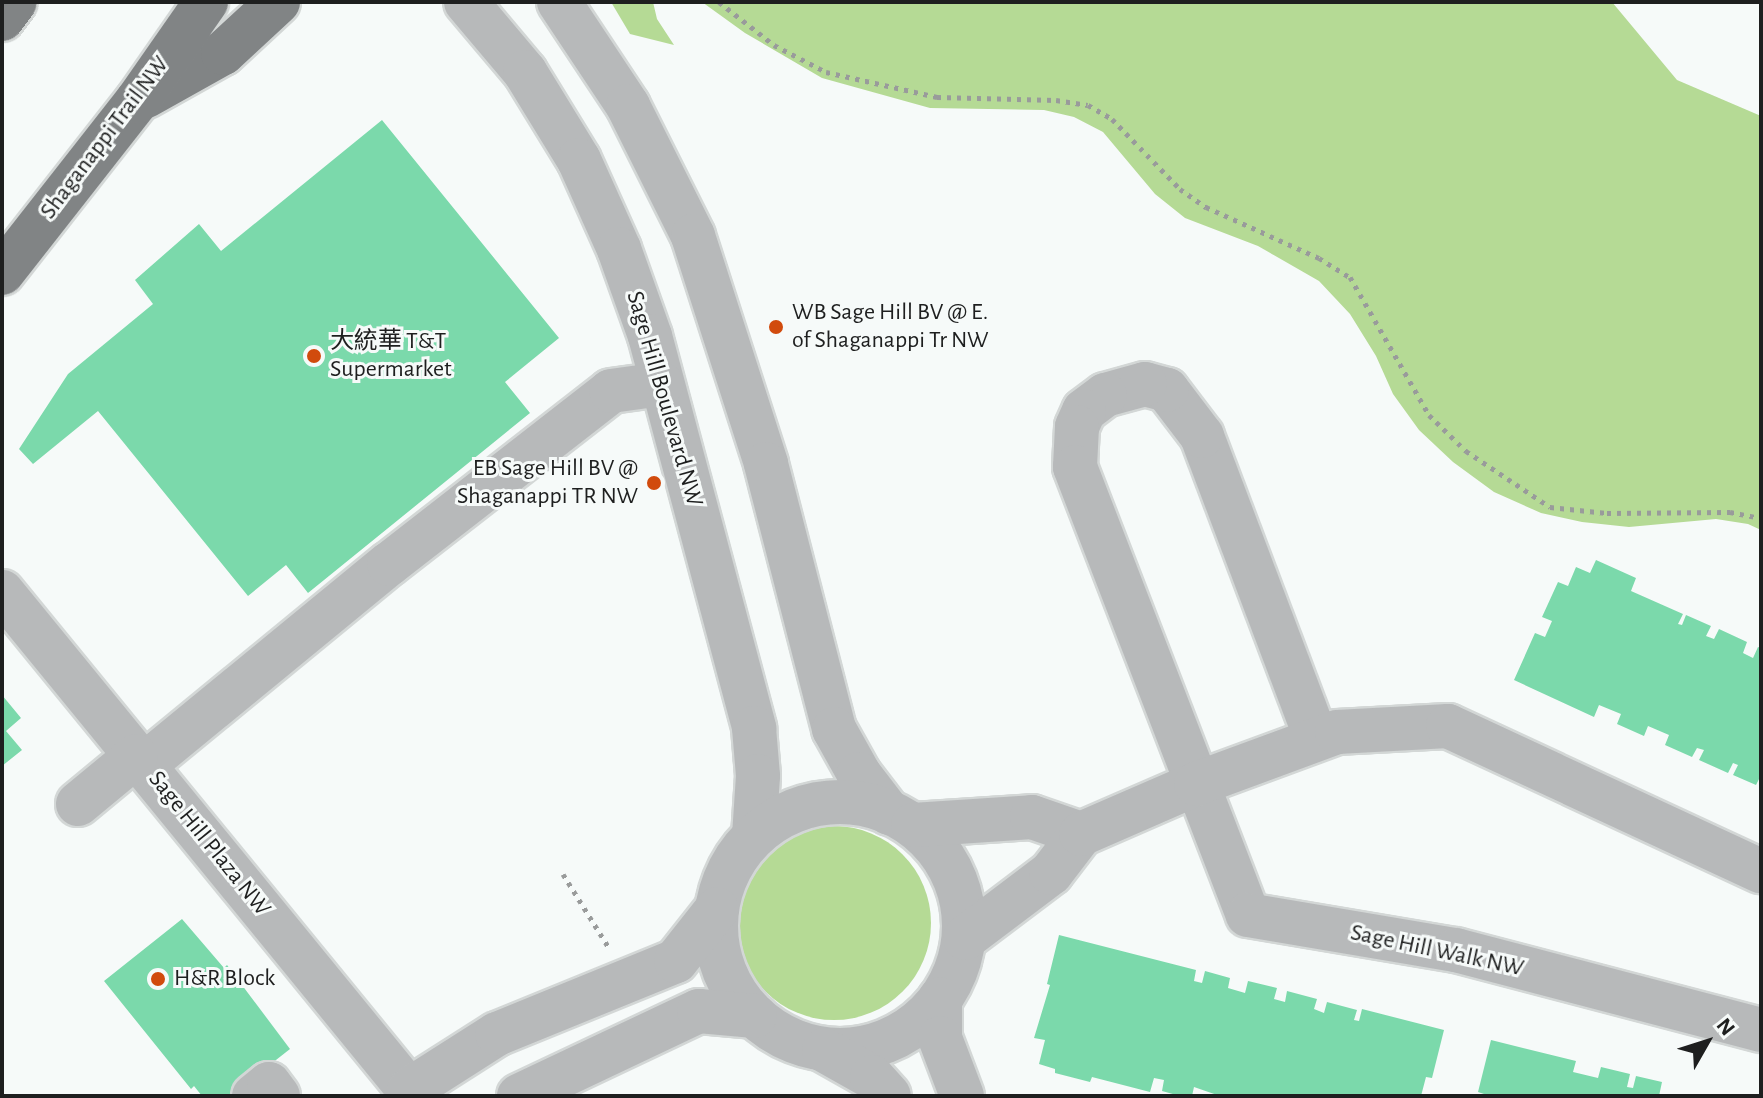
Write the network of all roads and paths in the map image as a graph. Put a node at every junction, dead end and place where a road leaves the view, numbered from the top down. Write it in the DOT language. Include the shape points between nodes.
graph roads {
  1 [pos="15,2"];
  2 [pos="206,2"];
  3 [pos="278,2"];
  4 [pos="466,2"];
  5 [pos="559,2"];
  6 [pos="719,2"];
  7 [pos="2,19"];
  8 [pos="137,101"];
  9 [pos="2,273"];
  10 [pos="662,384"];
  11 [pos="1761,518"];
  12 [pos="2,592"];
  13 [pos="1316,738"];
  14 [pos="140,760"];
  15 [pos="1196,784"];
  16 [pos="78,804"];
  17 [pos="901,819"];
  18 [pos="1081,834"];
  19 [pos="754,836"];
  20 [pos="1761,871"];
  21 [pos="563,874"];
  22 [pos="717,909"];
  23 [pos="965,938"];
  24 [pos="630,980"];
  25 [pos="940,999"];
  26 [pos="755,1016"];
  27 [pos="1761,1030"];
  28 [pos="824,1050"];
  29 [pos="412,1093"];
  30 [pos="254,1096"];
  31 [pos="278,1096"];
  32 [pos="519,1096"];
  33 [pos="889,1096"];
  34 [pos="962,1096"];
  1 -- 7 [label="main road"];
  2 -- 8 [label="main road, Shaganappi Trail NW"];
  3 -- 8 [label="main road" via="223,53"];
  4 -- 10 [label="street, Sage Hill Boulevard NW" via="525,72 579,160 619,249"];
  5 -- 17 [label="street" via="628,106 693,236 766,464 834,729 859,774"];
  6 -- 11 [label="path" via="774,45 826,72 937,97 1088,105 1112,119 1180,189 1206,207 1350,277 1429,415 1466,451 1550,507 1607,513 1730,512"];
  8 -- 9 [label="main road, Shaganappi Trail NW"];
  10 -- 14 [label="street" via="611,391"];
  10 -- 19 [label="street, Sage Hill Boulevard NW" via="754,728"];
  12 -- 14 [label="street, Sage Hill Plaza NW"];
  13 -- 15 [label="street"];
  13 -- 15 [label="street" via="1202,436 1167,390 1145,384 1105,395 1084,411 1077,427 1075,467"];
  13 -- 20 [label="street" via="1337,732 1448,726"];
  14 -- 16 [label="street"];
  14 -- 29 [label="street, Sage Hill Plaza NW"];
  15 -- 18 [label="street"];
  15 -- 27 [label="street, Sage Hill Walk NW" via="1248,915 1456,950"];
  17 -- 18 [label="street" via="1032,817"];
  17 -- 19 [label="street" via="874,806 831,802 789,812"];
  17 -- 23 [label="street" via="943,856 961,895"];
  18 -- 23 [label="street" via="1051,873"];
  19 -- 22 [label="street" via="728,872"];
  21 -- 24 [label="path"];
  22 -- 24 [label="street" via="676,961"];
  22 -- 26 [label="street" via="718,948 731,985"];
  23 -- 25 [label="street" via="953,980"];
  24 -- 29 [label="street" via="497,1034"];
  25 -- 28 [label="street" via="900,1036 863,1049"];
  25 -- 34 [label="street" via="940,1038"];
  26 -- 28 [label="street" via="787,1038"];
  26 -- 32 [label="street" via="699,1011"];
  28 -- 33 [label="street" via="872,1077"];
  30 -- 31 [label="street" via="269,1084"];
}
